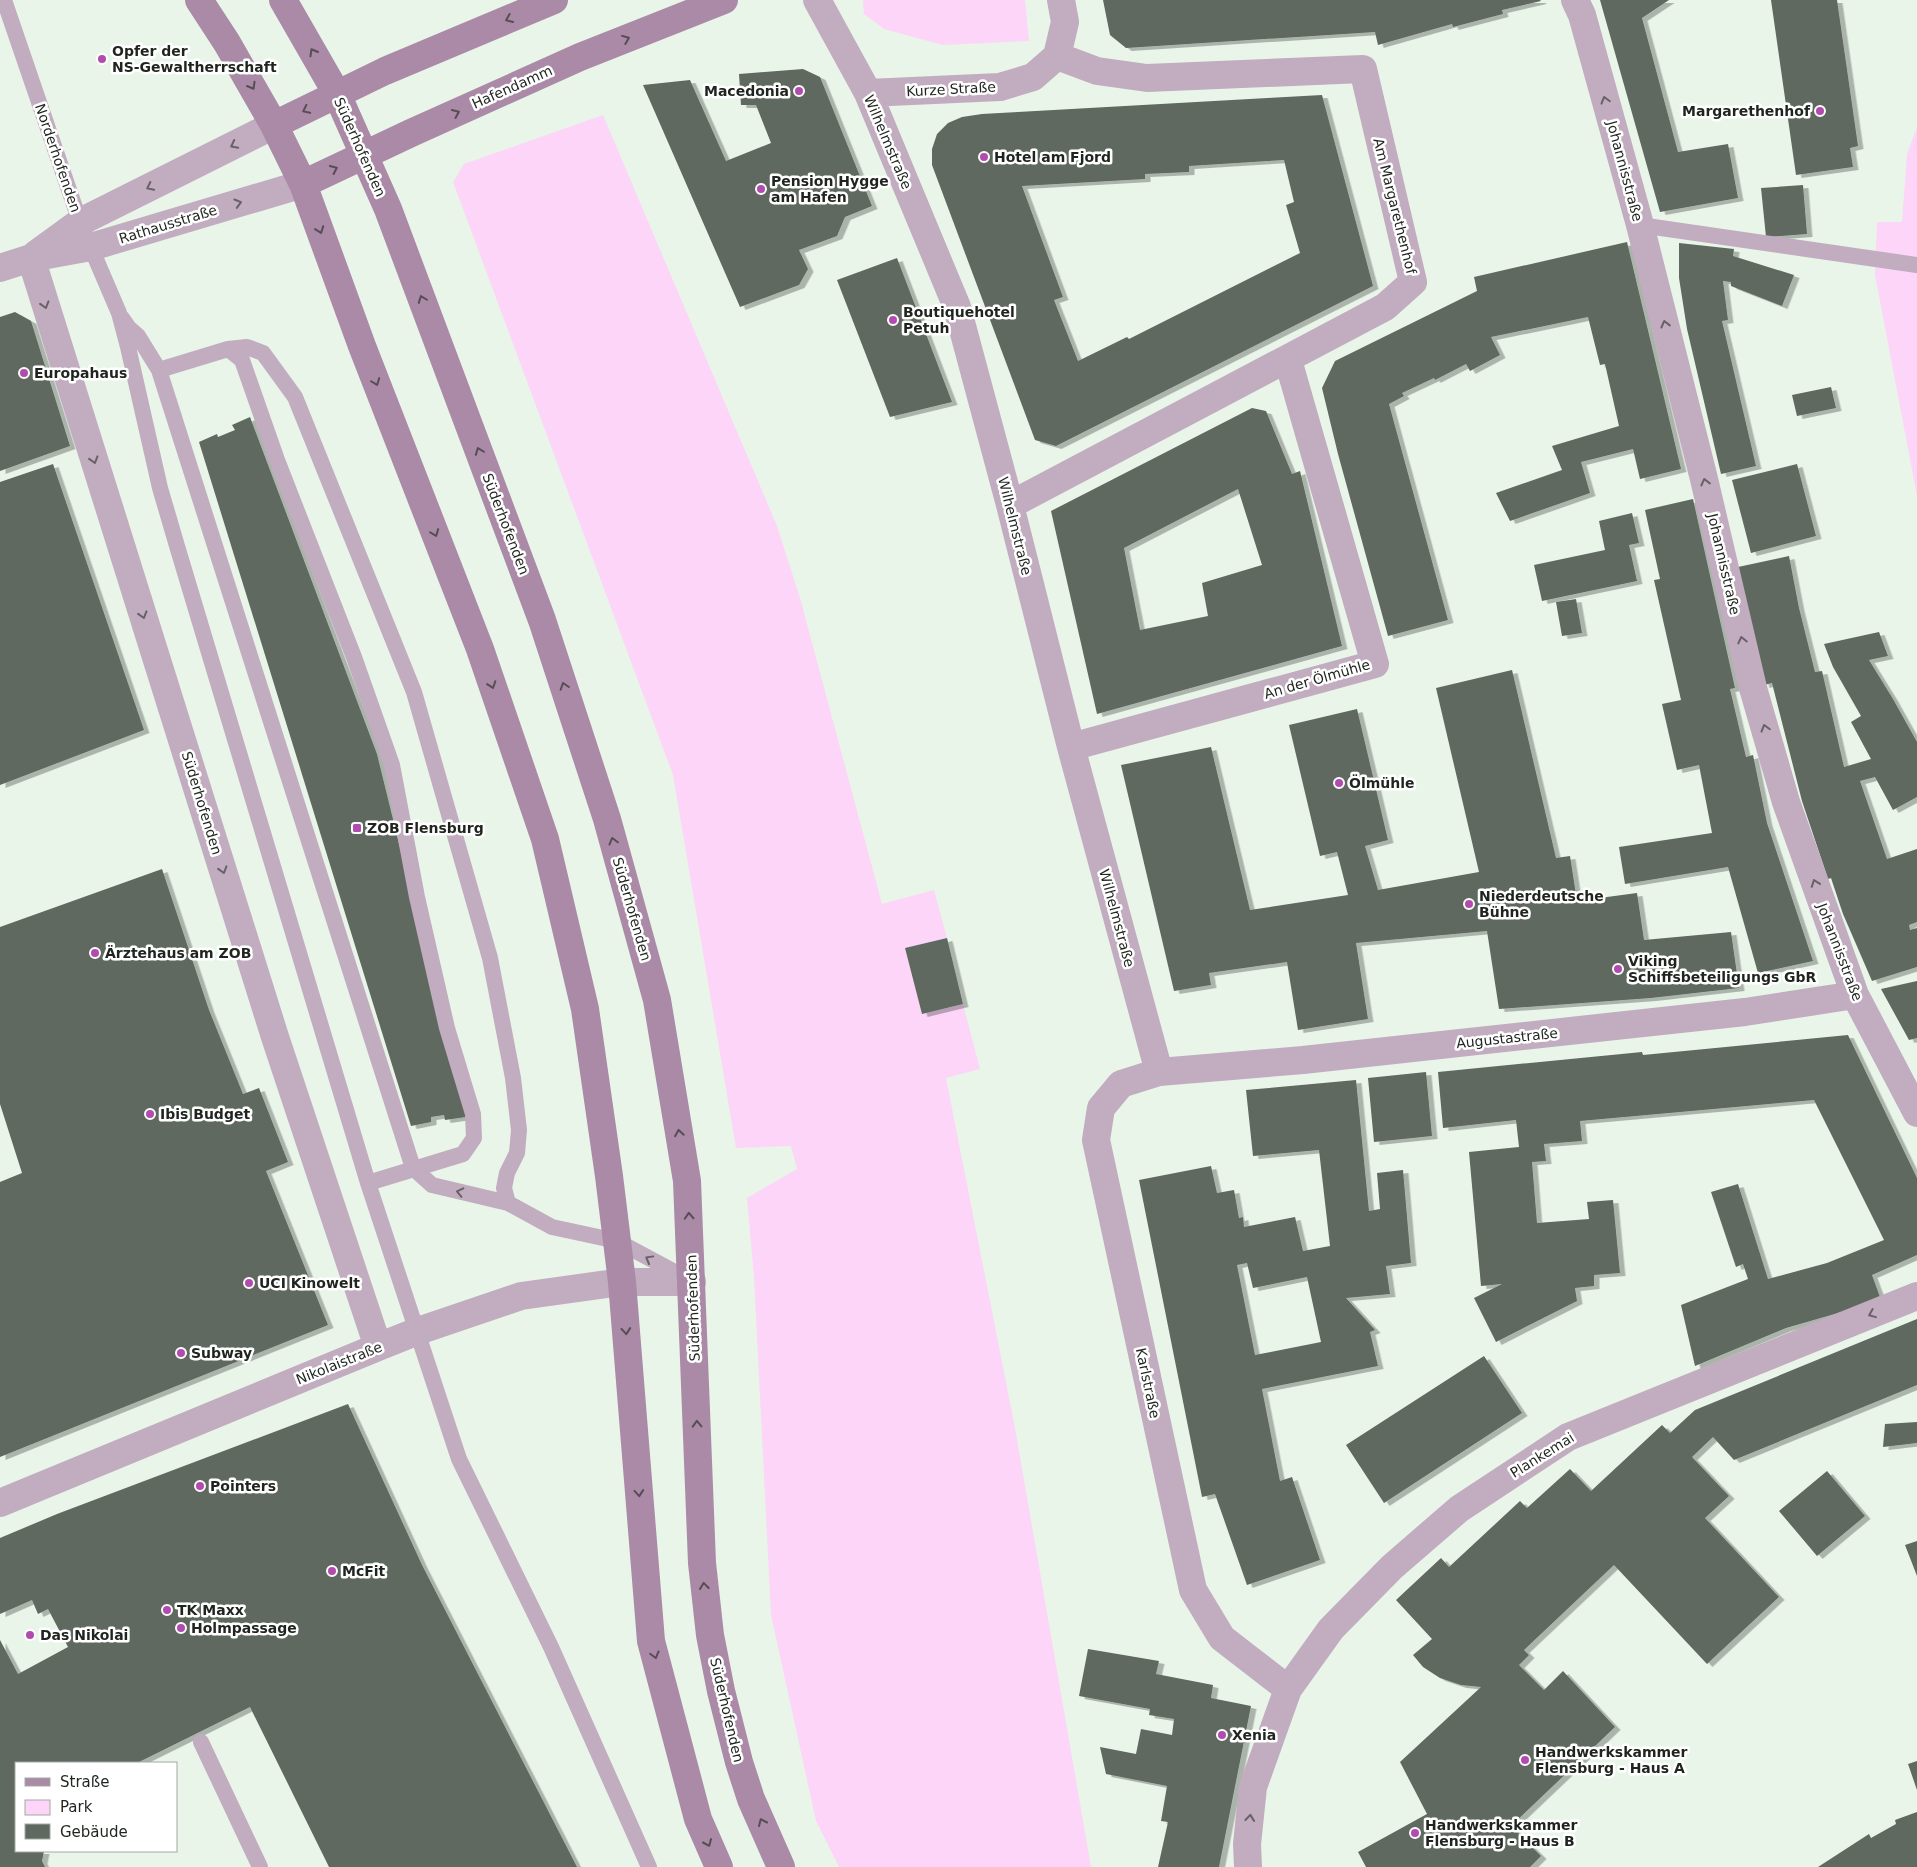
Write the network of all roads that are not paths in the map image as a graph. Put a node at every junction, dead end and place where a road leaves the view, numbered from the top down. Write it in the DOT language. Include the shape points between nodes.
graph roads {
  1 [pos="4,0"];
  2 [pos="199,0"];
  3 [pos="283,0"];
  4 [pos="554,0"];
  5 [pos="724,0"];
  6 [pos="817,0"];
  7 [pos="1061,0"];
  8 [pos="1575,0"];
  9 [pos="1057,56"];
  10 [pos="868,93"];
  11 [pos="337,94"];
  12 [pos="274,125"];
  13 [pos="365,154"];
  14 [pos="303,184"];
  15 [pos="80,222"];
  16 [pos="1640,225"];
  17 [pos="91,247"];
  18 [pos="31,258"];
  19 [pos="1917,266"];
  20 [pos="0,268"];
  21 [pos="119,313"];
  22 [pos="228,349"];
  23 [pos="1288,360"];
  24 [pos="160,370"];
  25 [pos="1010,505"];
  26 [pos="1072,747"];
  27 [pos="1855,995"];
  28 [pos="1159,1072"];
  29 [pos="1917,1113"];
  30 [pos="413,1168"];
  31 [pos="368,1183"];
  32 [pos="508,1203"];
  33 [pos="617,1241"];
  34 [pos="622,1282"];
  35 [pos="692,1282"];
  36 [pos="1917,1296"];
  37 [pos="418,1331"];
  38 [pos="378,1347"];
  39 [pos="0,1503"];
  40 [pos="1288,1689"];
  41 [pos="201,1742"];
  42 [pos="260,1867"];
  43 [pos="649,1867"];
  44 [pos="719,1867"];
  45 [pos="781,1867"];
  46 [pos="1248,1867"];
  1 -- 15 [label="lane, Norderhofenden"];
  2 -- 12 [label="main road, one-way"];
  11 -- 3 [label="main road, Süderhofenden, one-way"];
  4 -- 11 [label="main road, one-way"];
  13 -- 5 [label="main road, Hafendamm, one-way" via="580,57"];
  6 -- 10 [label="street, Wilhelmstraße"];
  7 -- 9 [label="street" via="1065,22"];
  16 -- 8 [label="street, Johannisstraße, one-way" via="1582,15"];
  9 -- 10 [label="street, Kurze Straße" via="1033,77 1000,87"];
  9 -- 23 [label="street, Am Margarethenhof" via="1097,71 1147,78 1363,69 1413,282 1385,307"];
  10 -- 25 [label="street, Wilhelmstraße" via="957,307"];
  11 -- 12 [label="main road, one-way"];
  11 -- 13 [label="main road, Süderhofenden"];
  12 -- 14 [label="main road"];
  12 -- 15 [label="street, Rathausstraße, one-way"];
  14 -- 13 [label="main road, Hafendamm, one-way"];
  35 -- 13 [label="main road, Süderhofenden, one-way" via="687,1181 657,1000 607,819 542,620"];
  17 -- 14 [label="street, Rathausstraße, one-way"];
  14 -- 33 [label="main road, one-way" via="480,649 545,839 585,1009"];
  15 -- 17 [label="lane, Norderhofenden"];
  15 -- 18 [label="street, Rathausstraße"];
  16 -- 19 [label="lane"];
  27 -- 16 [label="street, Johannisstraße, one-way" via="1786,802 1756,697"];
  17 -- 18 [label="street, Rathausstraße"];
  17 -- 21 [label="lane, Norderhofenden"];
  18 -- 20 [label="street, Rathausstraße"];
  18 -- 38 [label="street, Süderhofenden, one-way" via="275,1037"];
  21 -- 24 [label="lane"];
  21 -- 31 [label="lane" via="160,488"];
  22 -- 24 [label="lane"];
  22 -- 30 [label="lane" via="242,360 392,765 417,897 447,1028 473,1114 474,1138 462,1154"];
  22 -- 32 [label="lane" via="247,347 263,353 295,397 414,692 490,958 513,1078 519,1130 518,1153 507,1173 504,1188"];
  23 -- 25 [label="street, Am Margarethenhof"];
  23 -- 26 [label="street, An der Ölmühle" via="1375,664"];
  24 -- 30 [label="lane"];
  25 -- 26 [label="street, Wilhelmstraße"];
  26 -- 28 [label="street, Wilhelmstraße"];
  27 -- 28 [label="street, Augustastraße" via="1745,1012"];
  27 -- 29 [label="street, Johannisstraße"];
  28 -- 40 [label="street, Karlstraße" via="1121,1084 1101,1108 1096,1140 1193,1590 1222,1638"];
  30 -- 31 [label="lane"];
  32 -- 30 [label="lane, one-way" via="432,1185"];
  31 -- 37 [label="lane"];
  32 -- 33 [label="lane" via="552,1227"];
  33 -- 34 [label="main road"];
  35 -- 33 [label="lane, one-way"];
  34 -- 35 [label="street, Nikolaistraße"];
  34 -- 37 [label="street, Nikolaistraße" via="521,1296"];
  34 -- 44 [label="main road, one-way" via="651,1641 698,1819"];
  45 -- 35 [label="main road, Süderhofenden, one-way" via="739,1762 710,1635 702,1563"];
  36 -- 40 [label="street, Plankemai, one-way" via="1568,1437 1460,1509 1392,1567 1331,1630"];
  37 -- 38 [label="street, Nikolaistraße"];
  37 -- 43 [label="lane" via="460,1459 551,1647"];
  38 -- 39 [label="street, Nikolaistraße"];
  46 -- 40 [label="street, Plankemai, one-way" via="1253,1787"];
  41 -- 42 [label="lane"];
}
